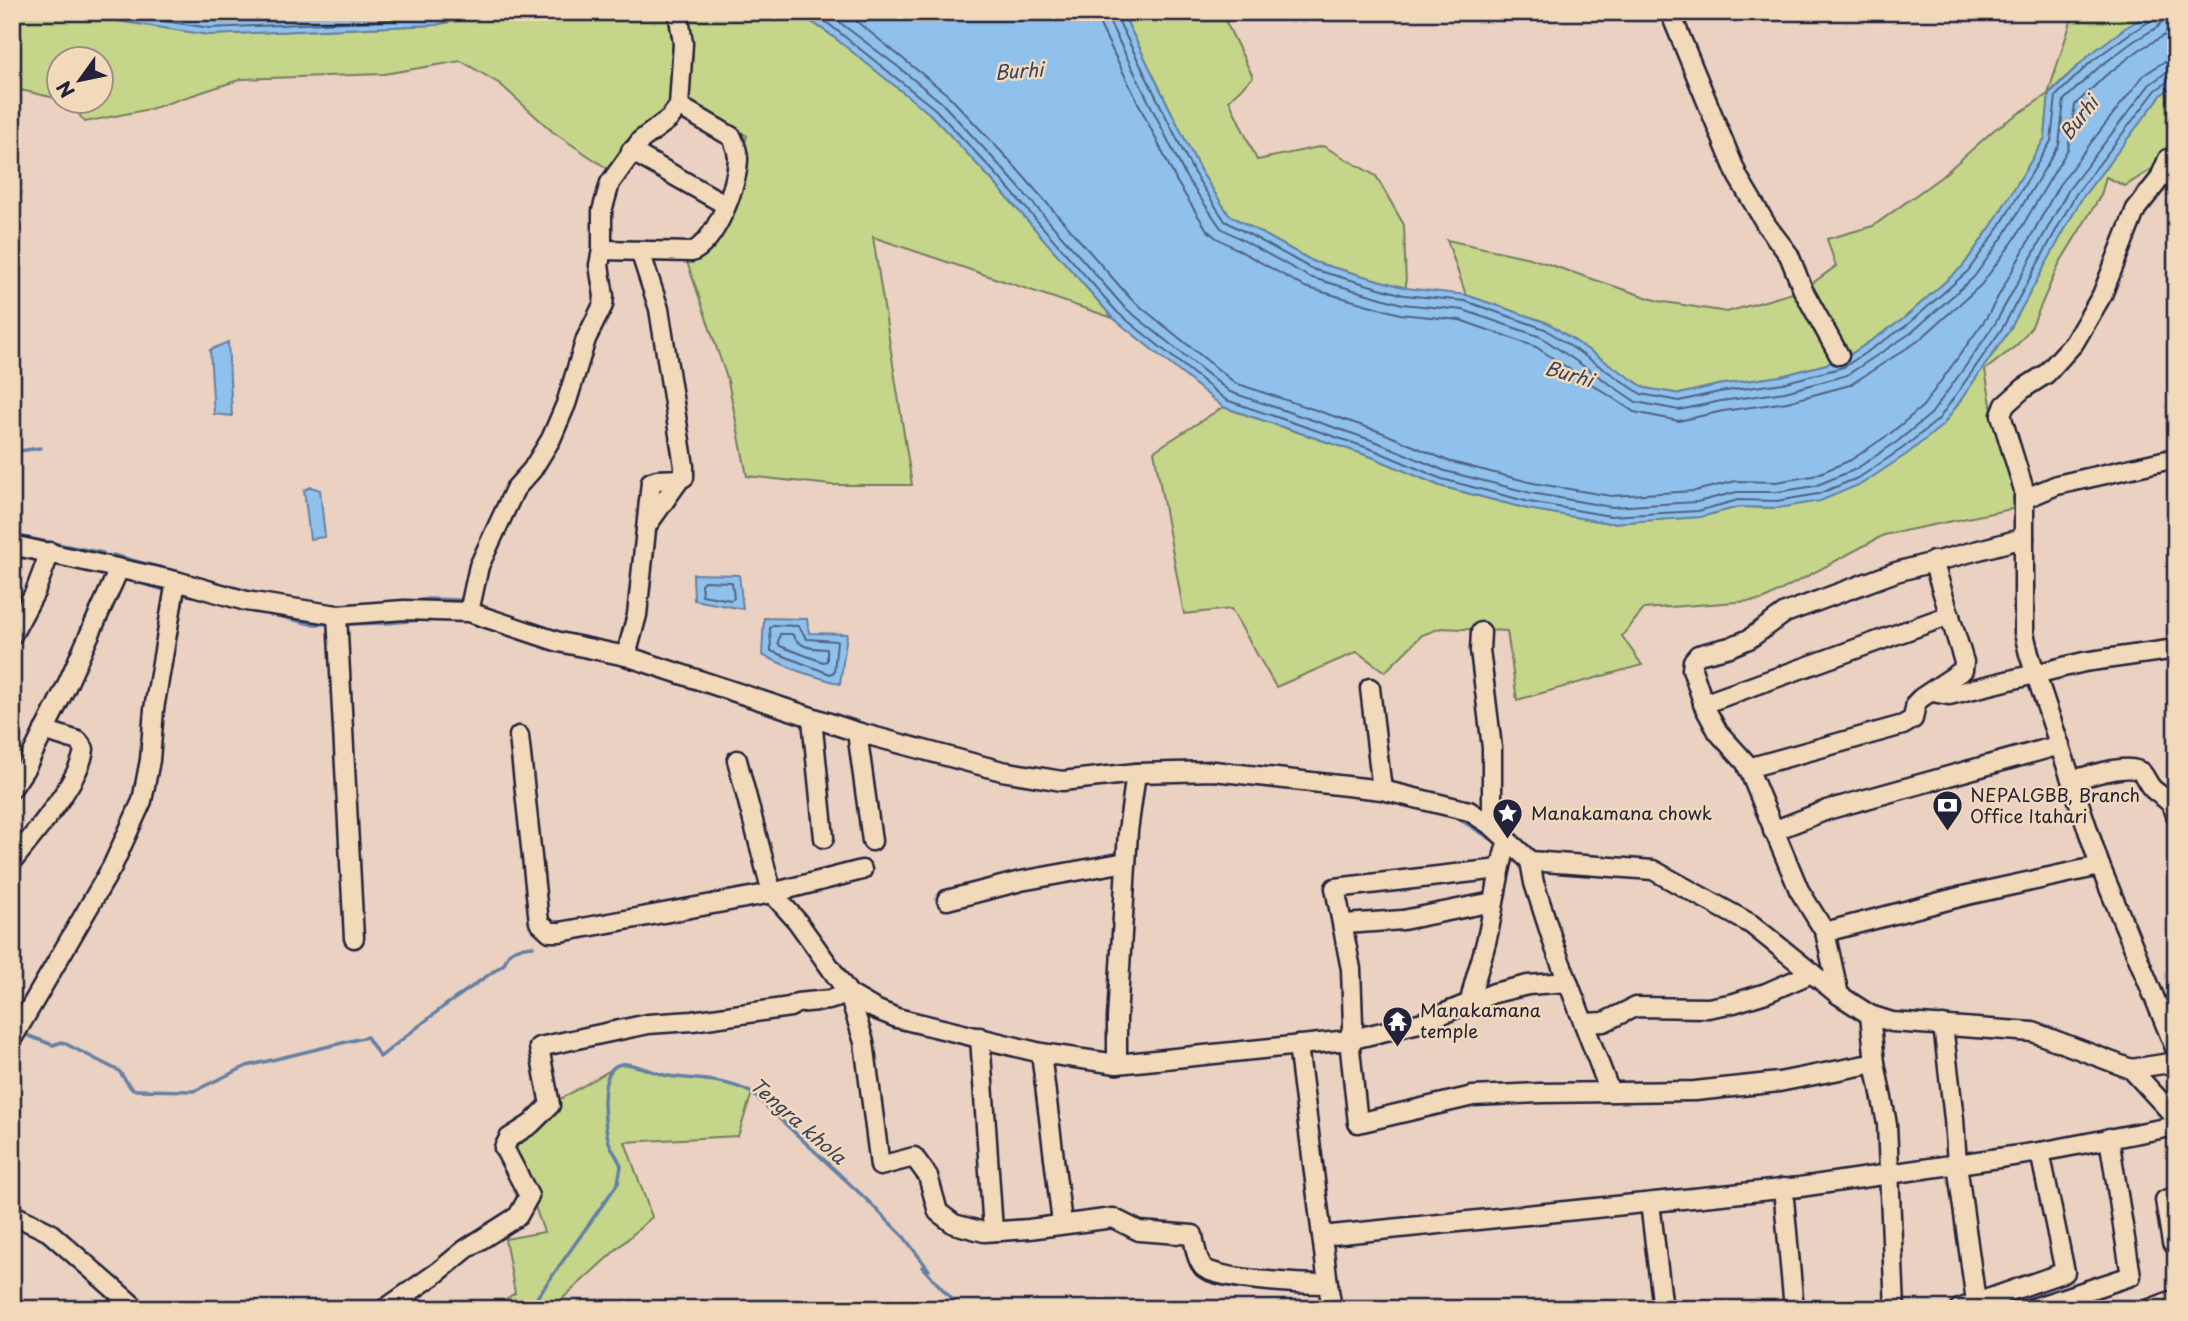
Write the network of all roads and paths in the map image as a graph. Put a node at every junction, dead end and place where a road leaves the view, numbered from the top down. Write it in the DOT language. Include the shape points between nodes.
graph roads {
  1 [pos="678,12"];
  2 [pos="1670,12"];
  3 [pos="679,106"];
  4 [pos="631,151"];
  5 [pos="2176,157"];
  6 [pos="726,205"];
  7 [pos="602,250"];
  8 [pos="640,251"];
  9 [pos="1839,355"];
  10 [pos="2176,458"];
  11 [pos="2024,499"];
  12 [pos="2024,538"];
  13 [pos="12,545"];
  14 [pos="50,552"];
  15 [pos="1933,561"];
  16 [pos="119,569"];
  17 [pos="176,581"];
  18 [pos="469,612"];
  19 [pos="1950,615"];
  20 [pos="337,621"];
  21 [pos="1481,632"];
  22 [pos="12,635"];
  23 [pos="2176,649"];
  24 [pos="626,656"];
  25 [pos="2037,673"];
  26 [pos="1370,688"];
  27 [pos="1932,692"];
  28 [pos="1703,704"];
  29 [pos="811,719"];
  30 [pos="44,730"];
  31 [pos="856,732"];
  32 [pos="519,736"];
  33 [pos="2060,745"];
  34 [pos="737,760"];
  35 [pos="1748,768"];
  36 [pos="1136,773"];
  37 [pos="2072,780"];
  38 [pos="12,788"];
  39 [pos="1382,790"];
  40 [pos="2176,815"];
  41 [pos="1492,826"];
  42 [pos="1773,831"];
  43 [pos="824,838"];
  44 [pos="872,841"];
  45 [pos="1508,841"];
  46 [pos="1530,861"];
  47 [pos="12,862"];
  48 [pos="1126,862"];
  49 [pos="2100,866"];
  50 [pos="1499,869"];
  51 [pos="862,870"];
  52 [pos="772,893"];
  53 [pos="947,900"];
  54 [pos="1493,902"];
  55 [pos="1344,924"];
  56 [pos="1825,932"];
  57 [pos="354,938"];
  58 [pos="1812,973"];
  59 [pos="1568,982"];
  60 [pos="849,994"];
  61 [pos="1839,995"];
  62 [pos="1470,1002"];
  63 [pos="1870,1015"];
  64 [pos="1584,1023"];
  65 [pos="1943,1025"];
  66 [pos="980,1037"];
  67 [pos="12,1039"];
  68 [pos="1349,1040"];
  69 [pos="1298,1045"];
  70 [pos="2176,1050"];
  71 [pos="1041,1053"];
  72 [pos="2176,1062"];
  73 [pos="1875,1063"];
  74 [pos="1117,1064"];
  75 [pos="2131,1069"];
  76 [pos="1610,1092"];
  77 [pos="2176,1118"];
  78 [pos="2176,1126"];
  79 [pos="2109,1138"];
  80 [pos="2040,1152"];
  81 [pos="1957,1164"];
  82 [pos="1891,1175"];
  83 [pos="1783,1188"];
  84 [pos="2176,1197"];
  85 [pos="1650,1203"];
  86 [pos="12,1214"];
  87 [pos="1062,1223"];
  88 [pos="993,1231"];
  89 [pos="1322,1236"];
  90 [pos="2172,1243"];
  91 [pos="1328,1284"];
  92 [pos="2176,1299"];
  93 [pos="1971,1307"];
  94 [pos="137,1309"];
  95 [pos="385,1309"];
  96 [pos="1332,1309"];
  97 [pos="1663,1309"];
  98 [pos="1794,1309"];
  99 [pos="1895,1309"];
  100 [pos="2030,1309"];
  101 [pos="2150,1309"];
  1 -- 3 [label="street" via="683,43"];
  2 -- 9 [label="street" via="1738,177 1789,255"];
  3 -- 4 [label="street"];
  3 -- 6 [label="street" via="732,137 737,172"];
  4 -- 6 [label="street"];
  4 -- 7 [label="street" via="610,183 602,211"];
  5 -- 11 [label="street" via="2168,159 2159,180 2136,209 2102,295 2074,343 2046,374 2005,405 2001,422 2021,474"];
  6 -- 8 [label="street" via="716,228 698,249"];
  7 -- 8 [label="street"];
  7 -- 18 [label="street" via="603,305 551,439 515,489 479,566"];
  8 -- 24 [label="street" via="659,309 684,477 651,482 637,615"];
  10 -- 11 [label="street" via="2057,485"];
  11 -- 12 [label="street"];
  12 -- 15 [label="street"];
  12 -- 25 [label="street" via="2024,633"];
  13 -- 14 [label="street"];
  14 -- 16 [label="street"];
  14 -- 22 [label="street"];
  15 -- 19 [label="street"];
  15 -- 28 [label="street" via="1785,613 1749,639 1698,655 1692,669"];
  16 -- 17 [label="street"];
  16 -- 30 [label="street"];
  17 -- 20 [label="street"];
  17 -- 67 [label="street" via="142,802 112,867"];
  18 -- 20 [label="street" via="404,610"];
  18 -- 24 [label="street" via="559,642"];
  19 -- 27 [label="street" via="1963,670"];
  19 -- 28 [label="street"];
  20 -- 57 [label="street"];
  21 -- 41 [label="street" via="1492,748"];
  23 -- 25 [label="street"];
  24 -- 29 [label="street"];
  25 -- 27 [label="street" via="1949,695"];
  25 -- 33 [label="street"];
  26 -- 39 [label="street"];
  27 -- 35 [label="street" via="1916,703 1913,719 1903,725"];
  28 -- 35 [label="street" via="1718,732"];
  29 -- 31 [label="street"];
  29 -- 43 [label="street"];
  30 -- 38 [label="street"];
  30 -- 47 [label="street" via="78,741 83,757 65,792"];
  31 -- 36 [label="street" via="1002,771 1062,781"];
  31 -- 44 [label="street"];
  32 -- 52 [label="street" via="539,922 550,932"];
  33 -- 37 [label="street"];
  33 -- 42 [label="street" via="1827,810"];
  34 -- 52 [label="street"];
  35 -- 42 [label="street"];
  36 -- 39 [label="street" via="1214,771"];
  36 -- 48 [label="street"];
  37 -- 40 [label="street" via="2135,769 2165,796"];
  37 -- 49 [label="street"];
  39 -- 41 [label="street" via="1469,811"];
  41 -- 45 [label="street"];
  42 -- 56 [label="street" via="1799,890"];
  45 -- 46 [label="street"];
  45 -- 50 [label="street"];
  46 -- 58 [label="street" via="1653,870 1751,924"];
  46 -- 59 [label="street"];
  48 -- 53 [label="street"];
  48 -- 74 [label="street"];
  49 -- 56 [label="street"];
  49 -- 70 [label="street"];
  50 -- 54 [label="street"];
  50 -- 55 [label="street" via="1335,888"];
  51 -- 52 [label="street"];
  52 -- 60 [label="street"];
  54 -- 55 [label="street" via="1403,920"];
  54 -- 62 [label="street"];
  55 -- 68 [label="street" via="1353,987"];
  56 -- 61 [label="street"];
  58 -- 61 [label="street"];
  58 -- 64 [label="street" via="1734,1003 1708,1008 1634,1007 1604,1022"];
  59 -- 62 [label="street" via="1528,985"];
  59 -- 64 [label="street"];
  60 -- 66 [label="street" via="897,1018"];
  60 -- 88 [label="street" via="864,1042 880,1166 914,1157 928,1176 937,1212 954,1224"];
  60 -- 95 [label="street" via="790,1007 648,1024 539,1047 550,1105 509,1138 504,1148 529,1196 518,1216"];
  61 -- 63 [label="street"];
  62 -- 68 [label="street" via="1423,1022"];
  63 -- 65 [label="street" via="1892,1022"];
  63 -- 73 [label="street"];
  64 -- 76 [label="street"];
  65 -- 75 [label="street" via="2033,1032"];
  65 -- 81 [label="street"];
  66 -- 71 [label="street"];
  66 -- 88 [label="street"];
  68 -- 69 [label="street"];
  68 -- 76 [label="street" via="1358,1123 1473,1096"];
  69 -- 74 [label="street"];
  69 -- 89 [label="street"];
  71 -- 74 [label="street"];
  71 -- 87 [label="street"];
  72 -- 75 [label="street"];
  73 -- 76 [label="street" via="1779,1082 1707,1090"];
  73 -- 82 [label="street"];
  75 -- 77 [label="street"];
  78 -- 79 [label="street"];
  79 -- 80 [label="street"];
  79 -- 100 [label="street" via="2131,1276"];
  80 -- 81 [label="street"];
  80 -- 93 [label="street" via="2065,1272"];
  81 -- 82 [label="street"];
  81 -- 93 [label="street"];
  82 -- 83 [label="street"];
  82 -- 99 [label="street"];
  83 -- 85 [label="street"];
  83 -- 98 [label="street"];
  84 -- 90 [label="street" via="2165,1200"];
  85 -- 89 [label="street"];
  85 -- 97 [label="street"];
  86 -- 94 [label="street" via="49,1232"];
  87 -- 88 [label="street"];
  87 -- 91 [label="street" via="1113,1217 1139,1231 1193,1235 1204,1269 1219,1275"];
  89 -- 91 [label="street"];
  91 -- 96 [label="street"];
  92 -- 101 [label="street"];
}
